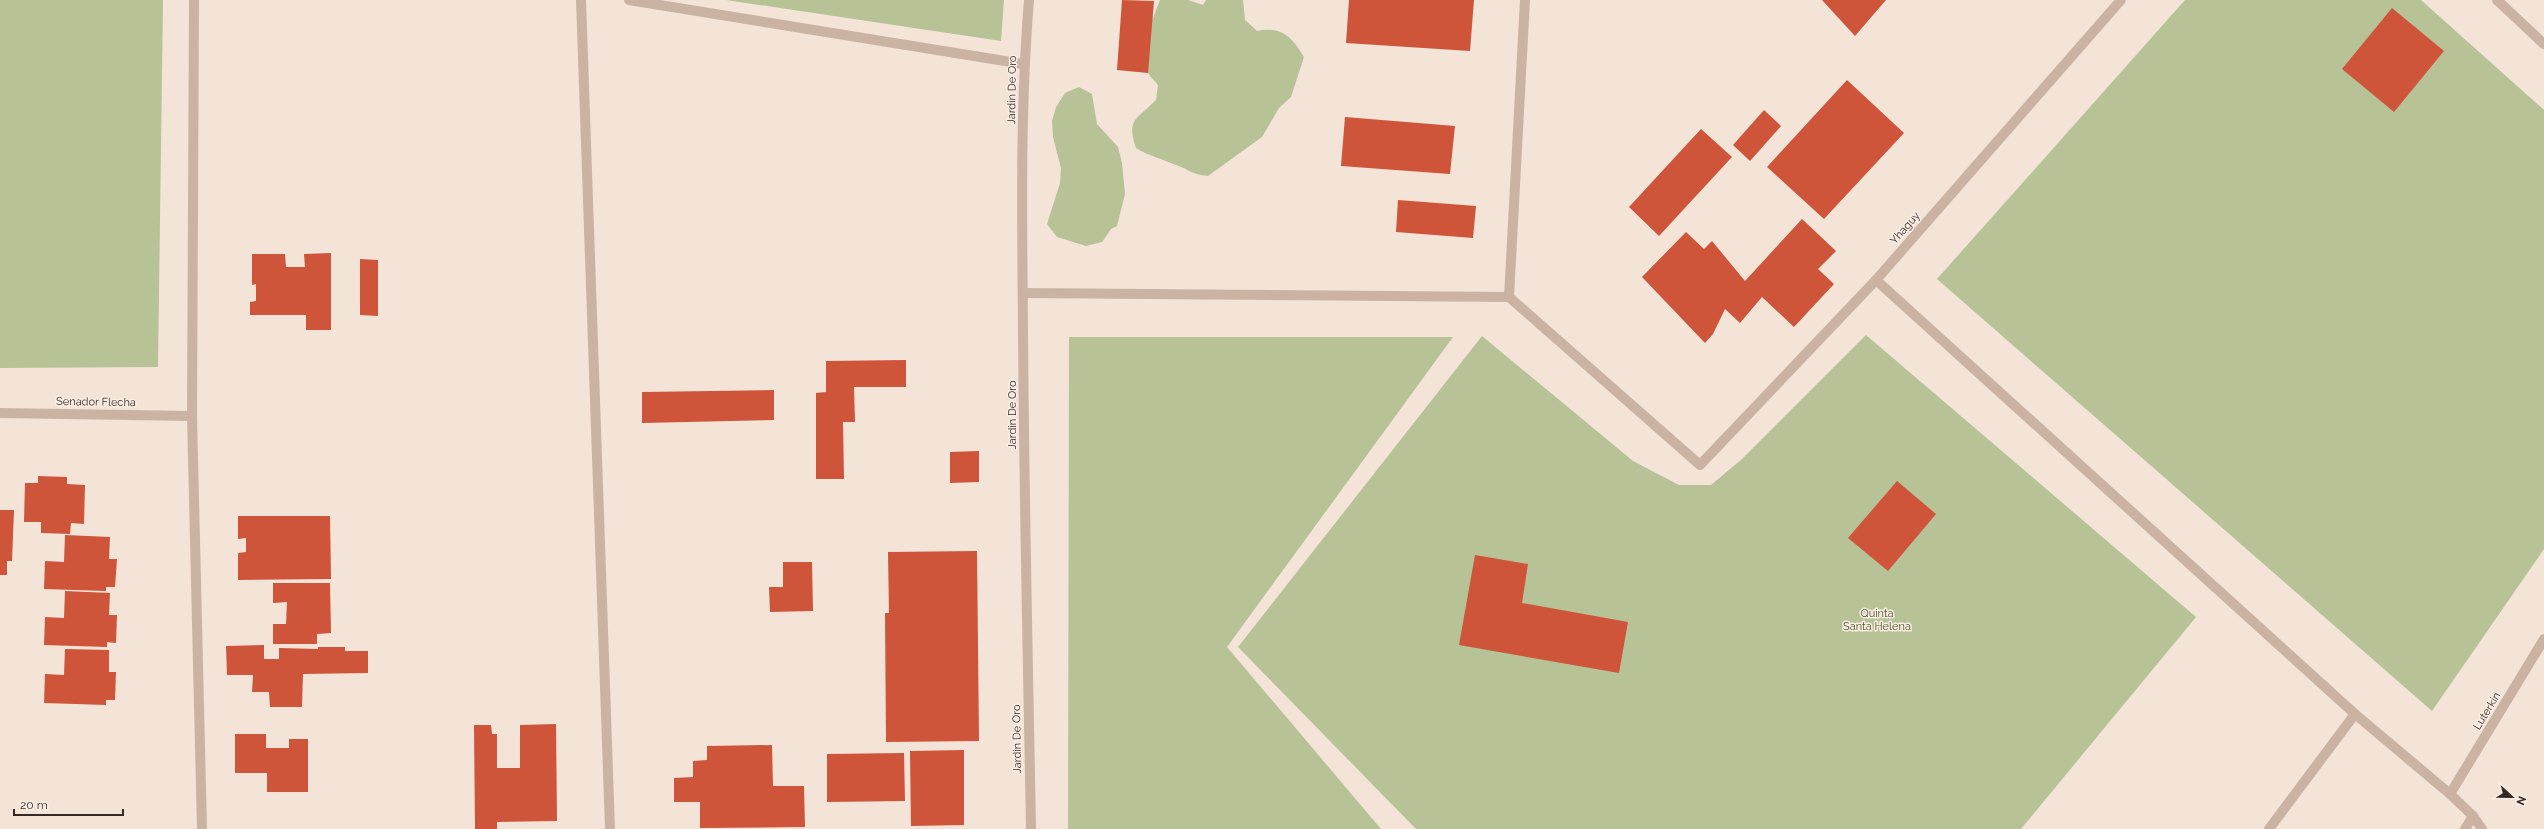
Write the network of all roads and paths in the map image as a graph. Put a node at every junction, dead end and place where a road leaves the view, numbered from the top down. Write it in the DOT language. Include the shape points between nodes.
graph roads {
  1 [pos="194,0"];
  2 [pos="581,0"];
  3 [pos="629,0"];
  4 [pos="1029,0"];
  5 [pos="1525,0"];
  6 [pos="2121,0"];
  7 [pos="2497,0"];
  8 [pos="2544,44"];
  9 [pos="1023,64"];
  10 [pos="1876,280"];
  11 [pos="1023,293"];
  12 [pos="1509,297"];
  13 [pos="0,413"];
  14 [pos="192,416"];
  15 [pos="2544,640"];
  16 [pos="2355,714"];
  17 [pos="2450,794"];
  18 [pos="2473,816"];
  19 [pos="202,829"];
  20 [pos="610,829"];
  21 [pos="1031,829"];
  22 [pos="2269,829"];
  23 [pos="2465,829"];
  24 [pos="2482,829"];
  1 -- 14 [label="street"];
  2 -- 20 [label="street"];
  3 -- 9 [label="street"];
  4 -- 9 [label="street, Jardin De Oro"];
  5 -- 12 [label="street"];
  6 -- 10 [label="street, Yhaguy"];
  7 -- 8 [label="street"];
  9 -- 11 [label="street, Jardin De Oro"];
  10 -- 12 [label="street, Yhaguy" via="1700,465"];
  10 -- 16 [label="street"];
  11 -- 12 [label="street"];
  11 -- 21 [label="street, Jardin De Oro"];
  13 -- 14 [label="street, Senador Flecha"];
  14 -- 19 [label="street"];
  15 -- 17 [label="street, Luterkin"];
  16 -- 17 [label="street"];
  16 -- 22 [label="street"];
  17 -- 18 [label="street"];
  18 -- 23 [label="street"];
  18 -- 24 [label="street"];
}
